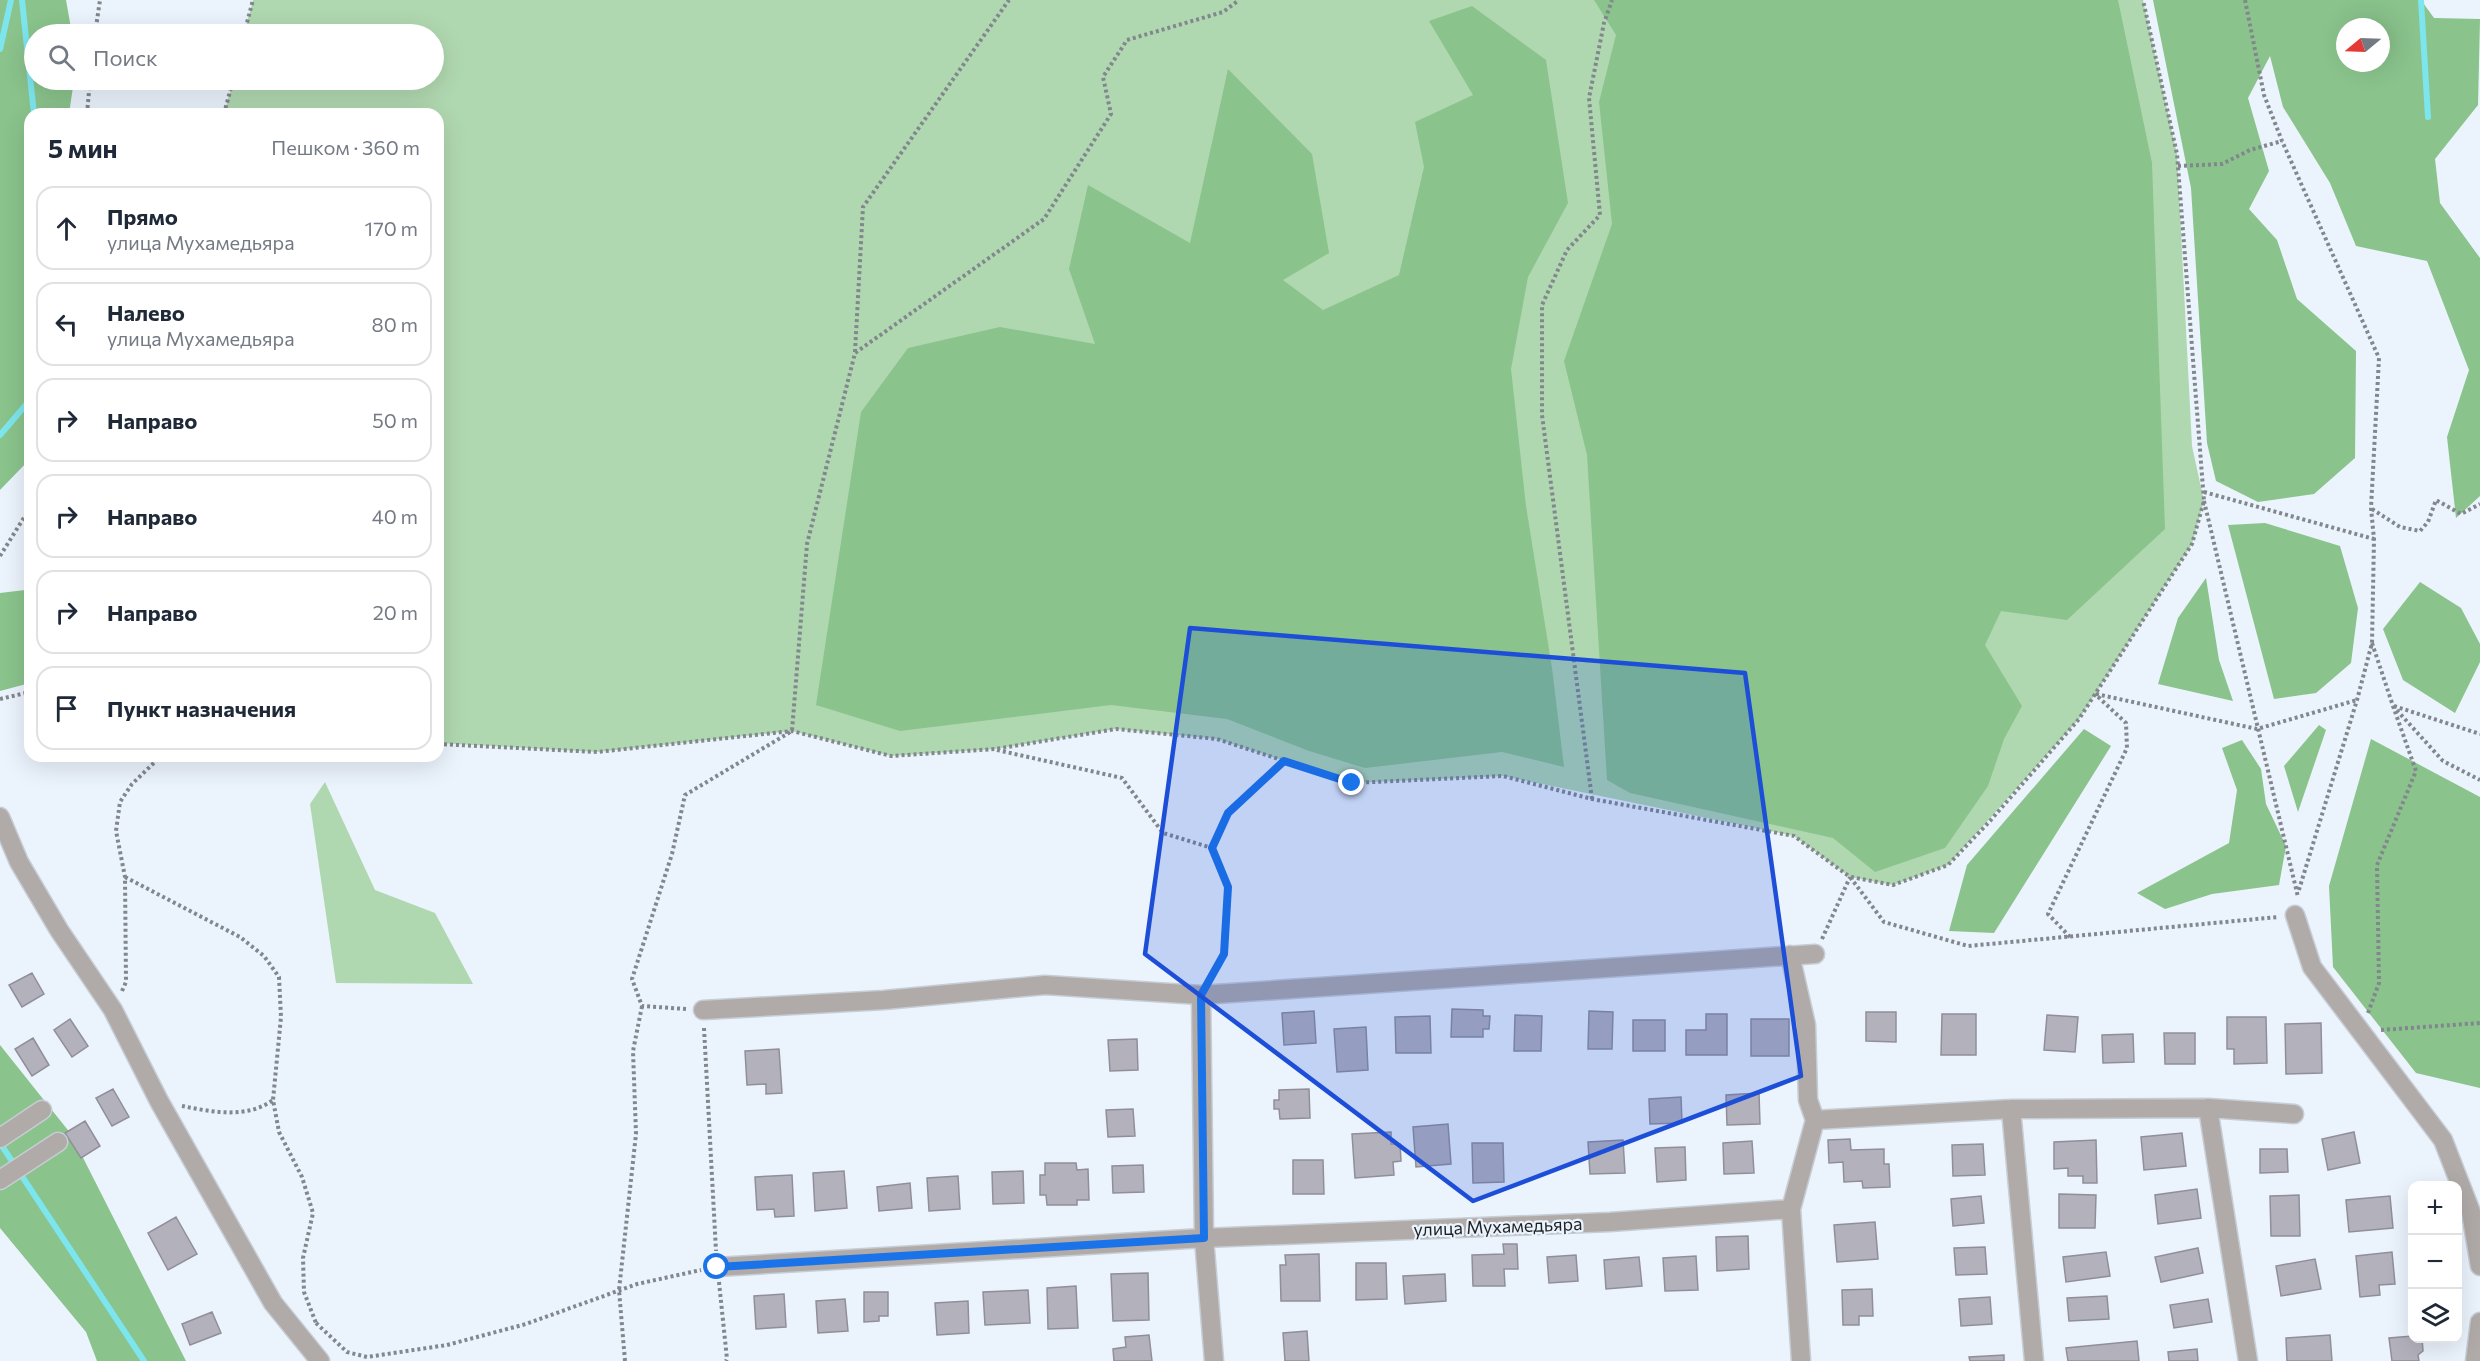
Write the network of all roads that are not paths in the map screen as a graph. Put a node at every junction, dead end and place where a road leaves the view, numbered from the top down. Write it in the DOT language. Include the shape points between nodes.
graph roads {
  1 [pos="0,817"];
  2 [pos="2295,915"];
  3 [pos="1815,954"];
  4 [pos="1790,956"];
  5 [pos="1201,995"];
  6 [pos="703,1010"];
  7 [pos="2208,1108"];
  8 [pos="2011,1109"];
  9 [pos="42,1110"];
  10 [pos="2294,1114"];
  11 [pos="1815,1120"];
  12 [pos="0,1138"];
  13 [pos="58,1142"];
  14 [pos="0,1180"];
  15 [pos="1791,1209"];
  16 [pos="1204,1238"];
  17 [pos="2480,1266"];
  18 [pos="717,1267"];
  19 [pos="2480,1322"];
  20 [pos="320,1361"];
  21 [pos="1214,1361"];
  22 [pos="1801,1361"];
  23 [pos="2034,1361"];
  24 [pos="2248,1361"];
  25 [pos="2475,1361"];
  1 -- 20 [label="street" via="19,862 113,1010 159,1101 273,1303"];
  2 -- 17 [label="street" via="2312,967 2443,1140 2471,1212"];
  3 -- 4 [label="street"];
  4 -- 5 [label="street"];
  4 -- 11 [label="street" via="1806,1025 1808,1100"];
  5 -- 6 [label="street" via="1045,985 884,1000"];
  5 -- 16 [label="street"];
  7 -- 8 [label="street"];
  7 -- 10 [label="street"];
  7 -- 24 [label="street"];
  8 -- 11 [label="street"];
  8 -- 23 [label="street"];
  9 -- 12 [label="street"];
  11 -- 15 [label="street"];
  13 -- 14 [label="street"];
  15 -- 16 [label="street, улица Мухамедьяра" via="1610,1222"];
  15 -- 22 [label="street"];
  16 -- 18 [label="street, улица Мухамедьяра"];
  16 -- 21 [label="street"];
  19 -- 25 [label="street"];
}
